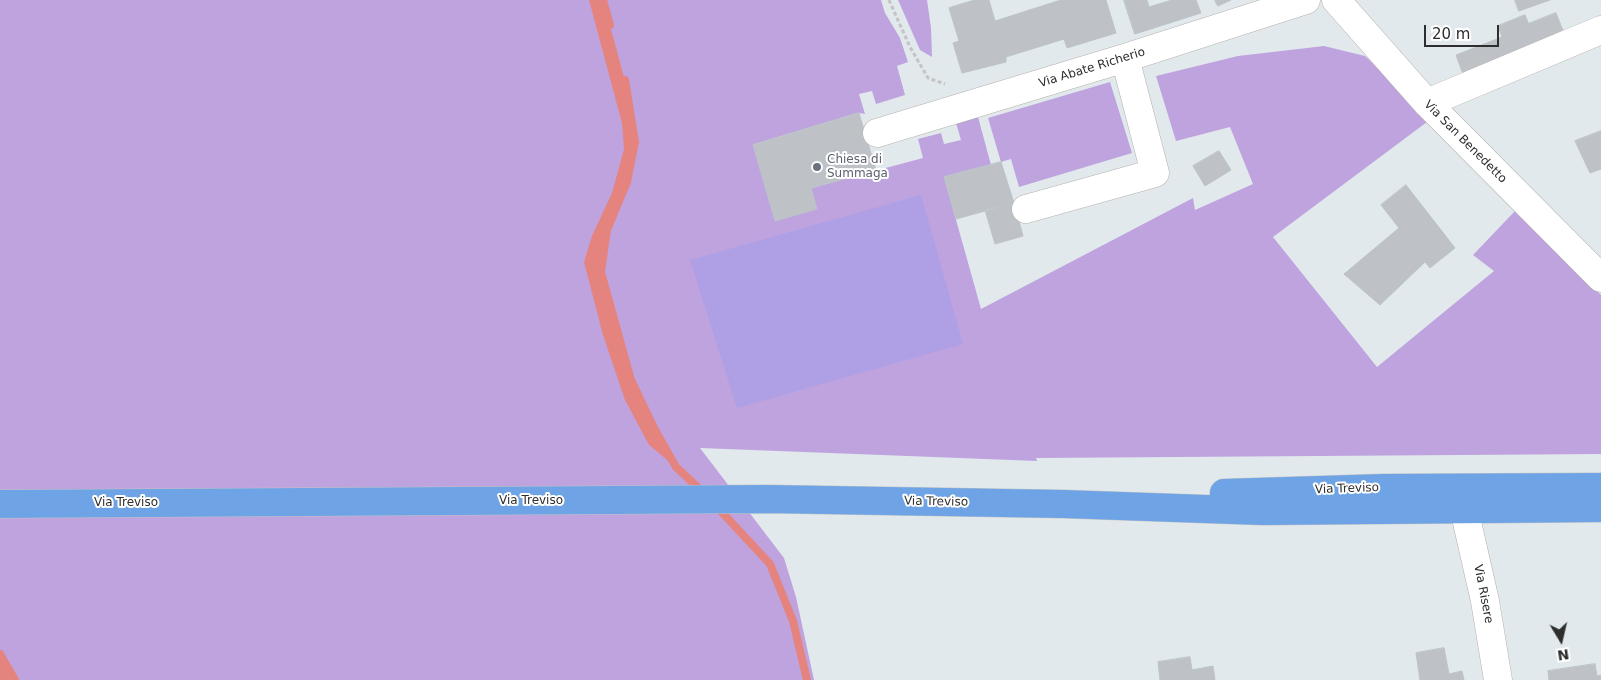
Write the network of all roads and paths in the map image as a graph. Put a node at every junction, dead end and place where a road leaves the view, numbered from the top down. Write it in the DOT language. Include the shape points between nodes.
graph roads {
  1 [pos="889,0"];
  2 [pos="1306,0"];
  3 [pos="1336,0"];
  4 [pos="1601,30"];
  5 [pos="1124,58"];
  6 [pos="1427,103"];
  7 [pos="959,110"];
  8 [pos="876,133"];
  9 [pos="1026,209"];
  10 [pos="1601,278"];
  11 [pos="1601,479"];
  12 [pos="1588,487"];
  13 [pos="1601,497"];
  14 [pos="0,504"];
  15 [pos="1063,504"];
  16 [pos="1517,508"];
  17 [pos="1601,508"];
  18 [pos="1464,509"];
  19 [pos="1498,680"];
  1 -- 7 [label="path" via="928,78 950,86"];
  2 -- 5 [label="street, Via Abate Richerio"];
  3 -- 6 [label="street, Via San Benedetto"];
  4 -- 6 [label="street"];
  5 -- 7 [label="street, Via Abate Richerio"];
  5 -- 9 [label="street" via="1156,173"];
  6 -- 10 [label="street, Via San Benedetto"];
  7 -- 8 [label="street, Via Abate Richerio"];
  11 -- 12 [label="street"];
  12 -- 15 [label="main road, Via Treviso" via="1238,492"];
  13 -- 16 [label="street" via="1531,501"];
  14 -- 15 [label="main road, Via Treviso" via="766,500"];
  15 -- 18 [label="main road, Via Treviso" via="1262,511"];
  16 -- 17 [label="main road, Via Treviso"];
  16 -- 18 [label="main road, Via Treviso"];
  18 -- 19 [label="street, Via Risere" via="1485,601"];
}
